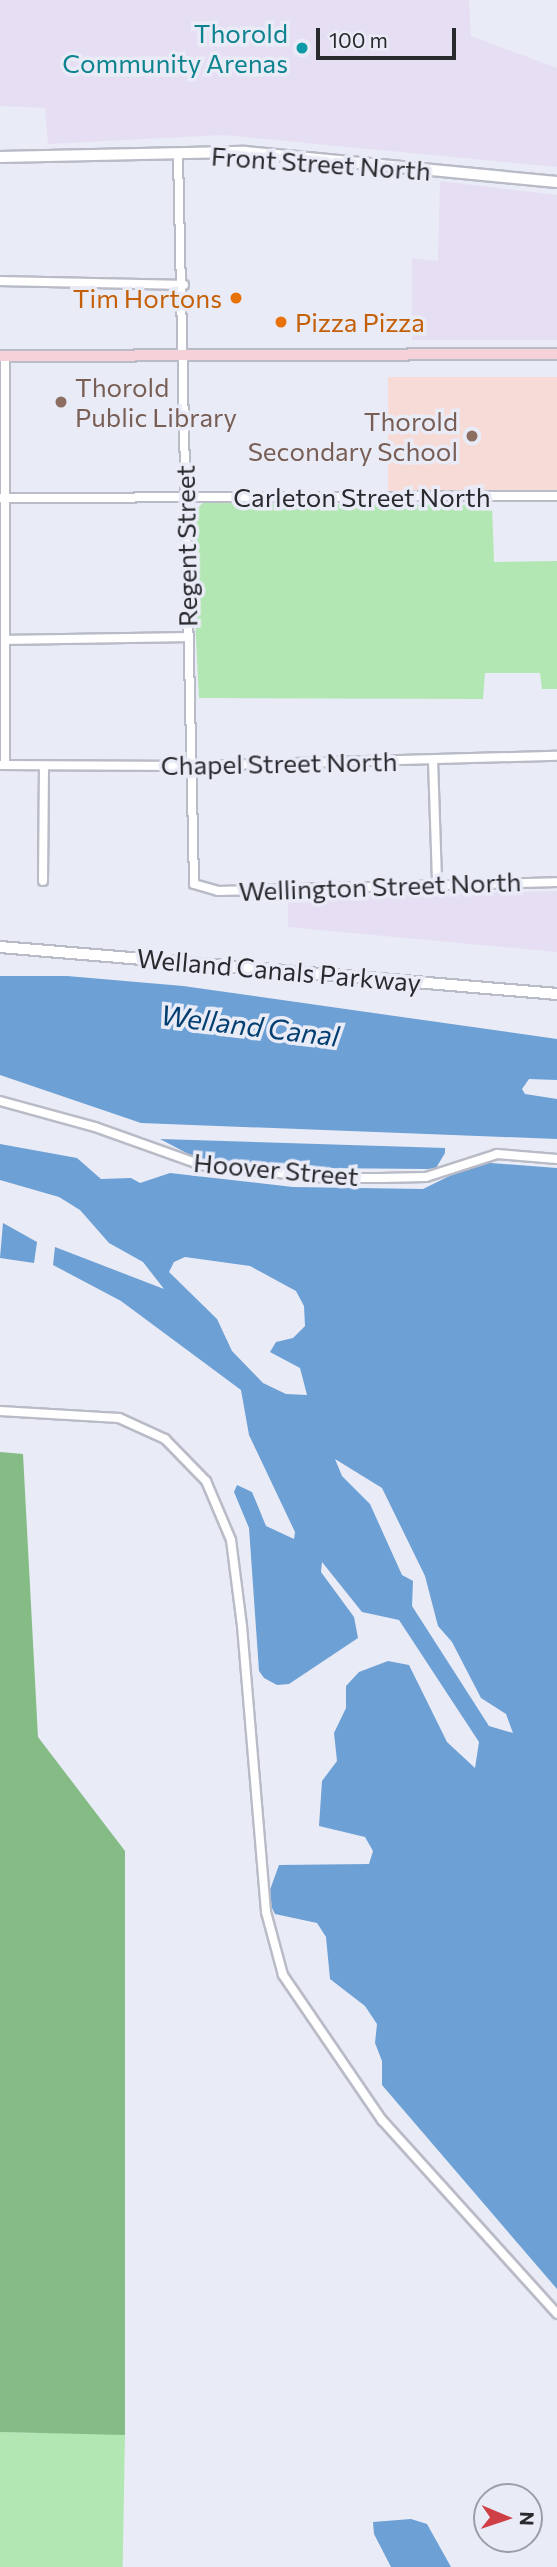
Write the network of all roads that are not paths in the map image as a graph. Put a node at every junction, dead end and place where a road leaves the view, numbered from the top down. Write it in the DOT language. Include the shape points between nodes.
graph roads {
  1 [pos="178,155"];
  2 [pos="0,157"];
  3 [pos="557,182"];
  4 [pos="0,281"];
  5 [pos="184,285"];
  6 [pos="557,354"];
  7 [pos="184,355"];
  8 [pos="3,356"];
  9 [pos="557,496"];
  10 [pos="2,498"];
  11 [pos="185,498"];
  12 [pos="188,637"];
  13 [pos="5,640"];
  14 [pos="557,757"];
  15 [pos="433,760"];
  16 [pos="2,765"];
  17 [pos="44,766"];
  18 [pos="188,766"];
  19 [pos="43,881"];
  20 [pos="557,882"];
  21 [pos="437,883"];
  22 [pos="203,890"];
  23 [pos="0,947"];
  24 [pos="557,994"];
  25 [pos="0,1101"];
  26 [pos="557,1158"];
  27 [pos="0,1411"];
  28 [pos="557,2314"];
  1 -- 2 [label="street, Front Street North"];
  1 -- 3 [label="street, Front Street North" via="245,152"];
  1 -- 5 [label="street, Regent Street"];
  4 -- 5 [label="street"];
  5 -- 7 [label="street, Regent Street"];
  6 -- 7 [label="main road"];
  7 -- 8 [label="main road"];
  7 -- 11 [label="street, Regent Street"];
  8 -- 10 [label="street"];
  9 -- 11 [label="street, Carleton Street North"];
  10 -- 11 [label="street, Carleton Street North"];
  10 -- 13 [label="street"];
  11 -- 12 [label="street, Regent Street"];
  12 -- 13 [label="street"];
  12 -- 18 [label="street, Regent Street"];
  13 -- 16 [label="street"];
  14 -- 15 [label="street, Chapel Street North"];
  15 -- 18 [label="street, Chapel Street North"];
  15 -- 21 [label="street"];
  16 -- 17 [label="street, Chapel Street North"];
  17 -- 18 [label="street, Chapel Street North"];
  17 -- 19 [label="street"];
  18 -- 22 [label="street, Regent Street" via="192,876"];
  20 -- 21 [label="street, Wellington Street North"];
  21 -- 22 [label="street, Wellington Street North"];
  23 -- 24 [label="street, Welland Canals Parkway"];
  25 -- 26 [label="street, Hoover Street" via="95,1127 201,1165 327,1178 426,1177 497,1154"];
  27 -- 28 [label="street" via="119,1418 164,1439 206,1481 230,1540 243,1626 266,1912 283,1975 382,2120"];
}
